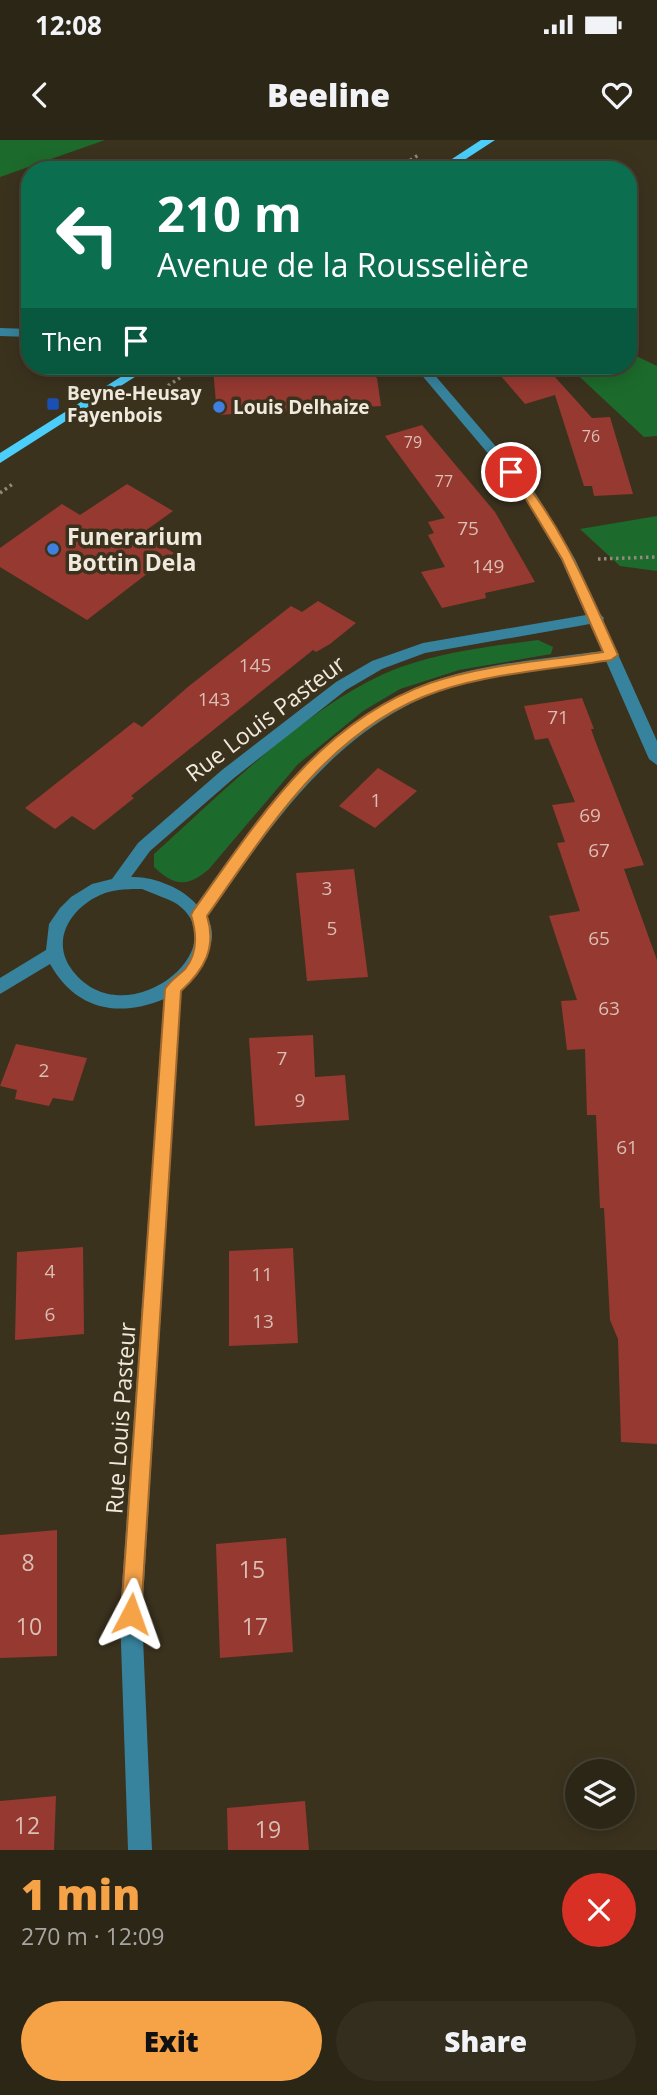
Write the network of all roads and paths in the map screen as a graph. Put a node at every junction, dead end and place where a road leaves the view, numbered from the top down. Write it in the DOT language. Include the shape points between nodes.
graph roads {
  1 [pos="489,140"];
  2 [pos="455,161"];
  3 [pos="0,332"];
  4 [pos="21,333"];
  5 [pos="132,375"];
  6 [pos="429,375"];
  7 [pos="0,460"];
  8 [pos="657,557"];
  9 [pos="568,559"];
  10 [pos="597,618"];
  11 [pos="611,655"];
  12 [pos="657,759"];
  13 [pos="117,884"];
  14 [pos="199,915"];
  15 [pos="53,954"];
  16 [pos="0,987"];
  17 [pos="173,989"];
  18 [pos="141,1850"];
  1 -- 2 [label="main road"];
  3 -- 4 [label="street"];
  5 -- 7 [label="main road"];
  6 -- 9 [label="street" via="529,494"];
  8 -- 9 [label="path"];
  9 -- 10 [label="street"];
  10 -- 11 [label="street"];
  10 -- 13 [label="street, Rue Louis Pasteur" via="424,648 377,665 341,686 228,774 144,847"];
  11 -- 12 [label="street"];
  11 -- 14 [label="street" via="434,687 366,720 320,758 279,802"];
  13 -- 14 [label="street" via="144,883 168,889"];
  13 -- 15 [label="street" via="92,891 67,911 55,930"];
  14 -- 17 [label="street" via="204,932 202,953"];
  15 -- 16 [label="street"];
  15 -- 17 [label="street" via="61,973 87,995 134,1002"];
  17 -- 18 [label="street, Rue Louis Pasteur" via="131,1614"];
}
